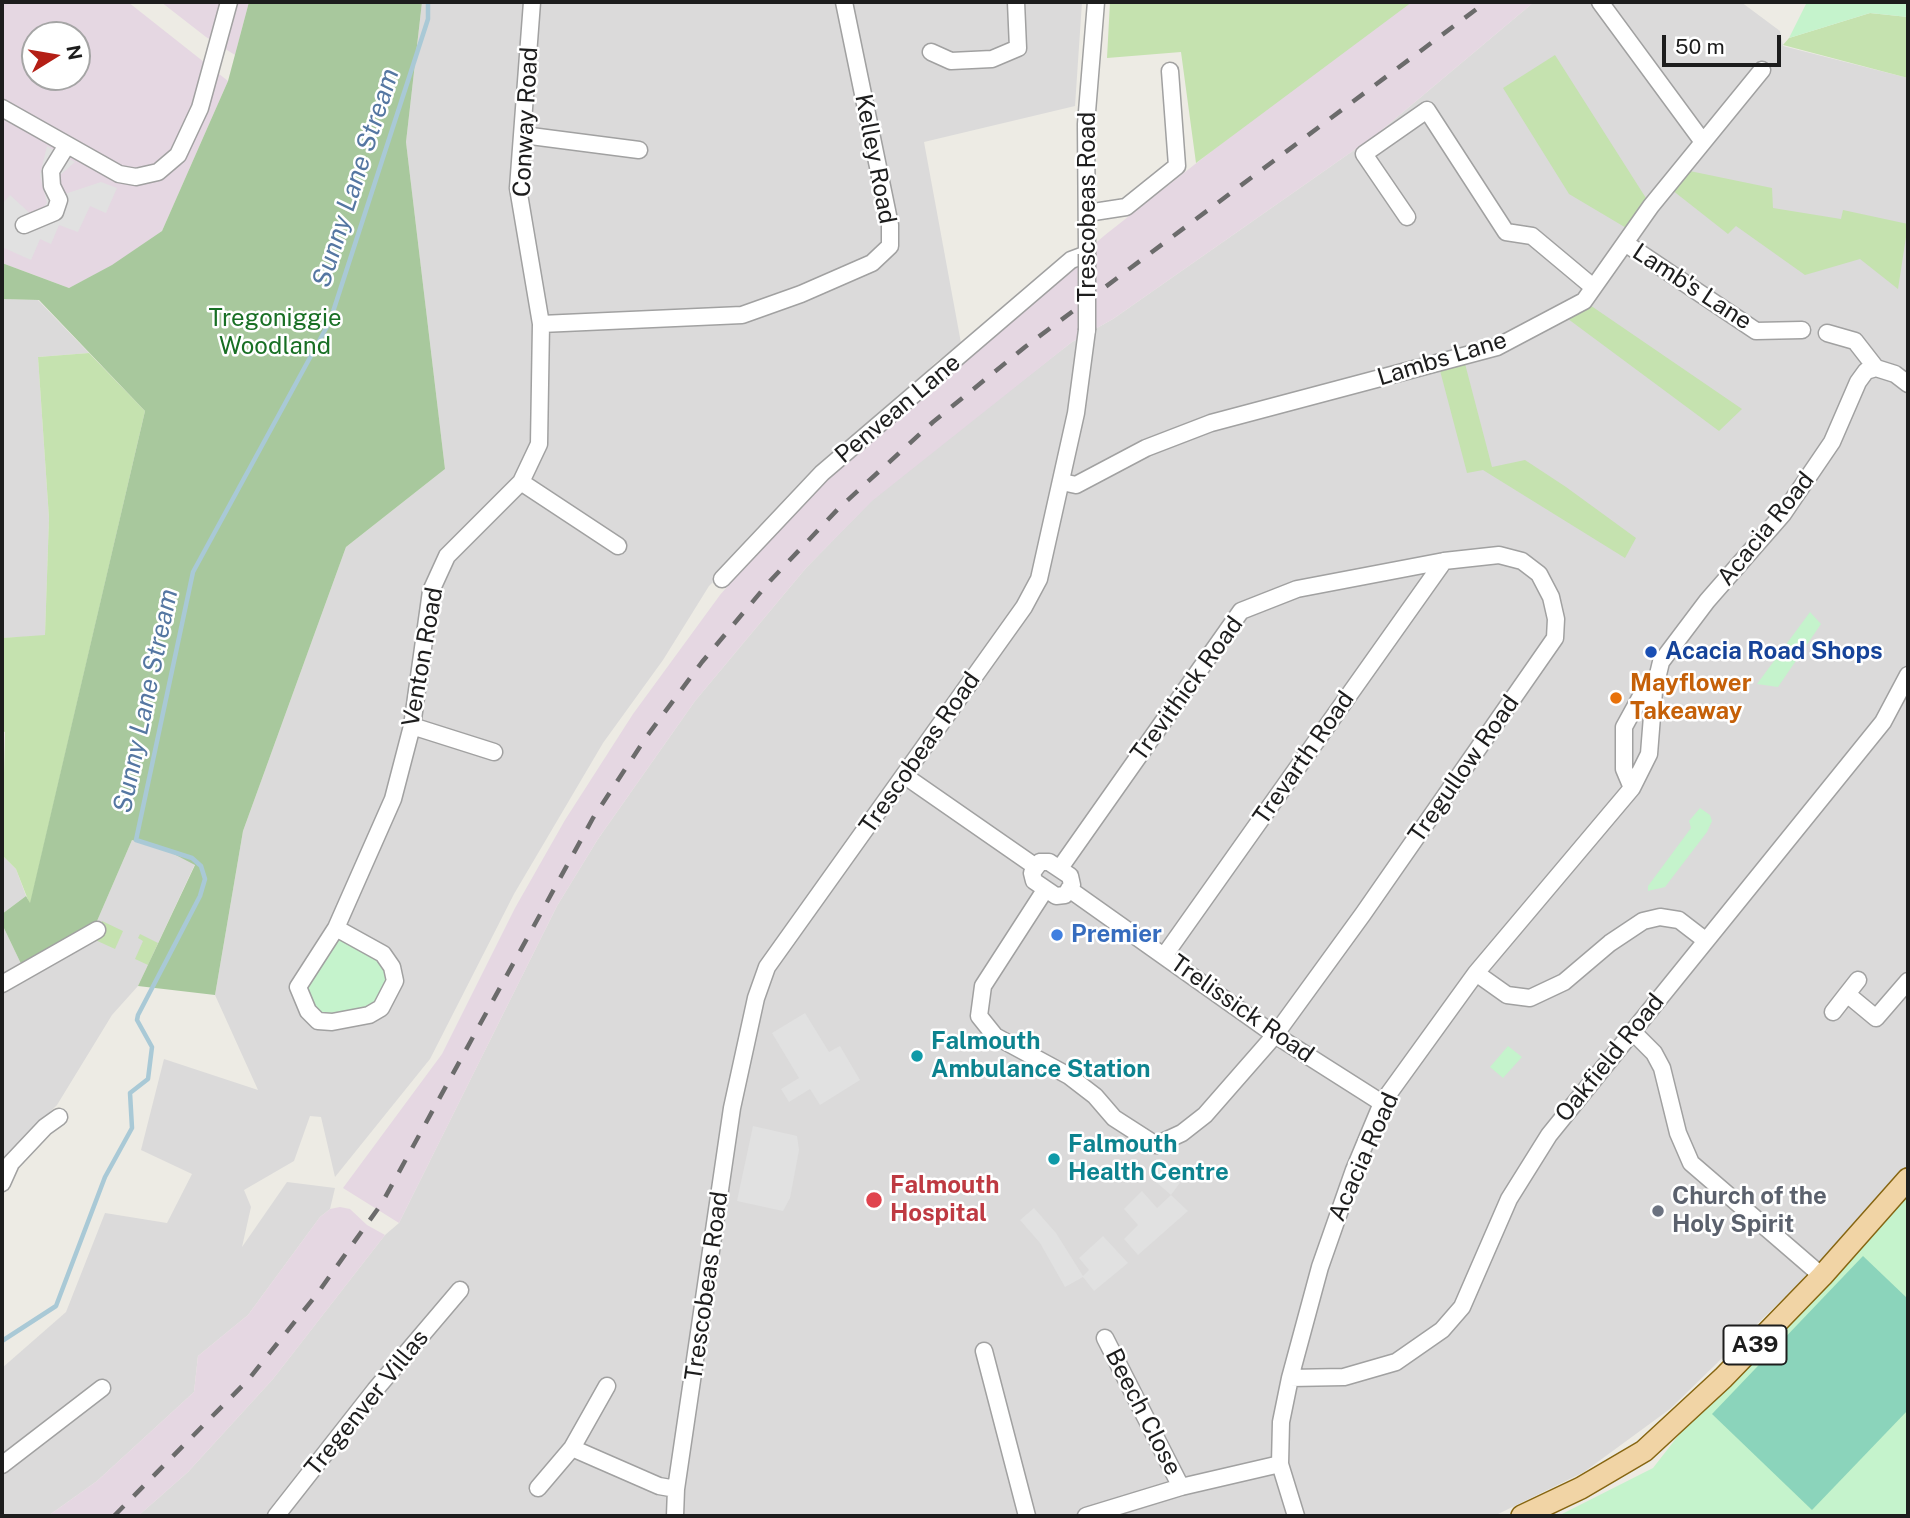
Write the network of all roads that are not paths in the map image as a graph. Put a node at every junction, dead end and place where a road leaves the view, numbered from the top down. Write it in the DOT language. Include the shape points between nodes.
graph roads {
  1 [pos="229,2"];
  2 [pos="533,2"];
  3 [pos="844,2"];
  4 [pos="851,2"];
  5 [pos="1016,2"];
  6 [pos="1096,2"];
  7 [pos="1600,2"];
  8 [pos="931,52"];
  9 [pos="1762,70"];
  10 [pos="1170,71"];
  11 [pos="2,108"];
  12 [pos="523,135"];
  13 [pos="1703,142"];
  14 [pos="67,145"];
  15 [pos="639,150"];
  16 [pos="1087,213"];
  17 [pos="1407,217"];
  18 [pos="24,225"];
  19 [pos="1625,243"];
  20 [pos="1087,254"];
  21 [pos="1594,287"];
  22 [pos="541,324"];
  23 [pos="1802,330"];
  24 [pos="1827,333"];
  25 [pos="1876,368"];
  26 [pos="1908,384"];
  27 [pos="521,482"];
  28 [pos="1062,482"];
  29 [pos="618,546"];
  30 [pos="1444,561"];
  31 [pos="722,579"];
  32 [pos="1908,675"];
  33 [pos="1654,691"];
  34 [pos="412,726"];
  35 [pos="494,752"];
  36 [pos="905,776"];
  37 [pos="1632,788"];
  38 [pos="1036,867"];
  39 [pos="1060,868"];
  40 [pos="1069,889"];
  41 [pos="1045,890"];
  42 [pos="336,928"];
  43 [pos="97,930"];
  44 [pos="1705,940"];
  45 [pos="1164,956"];
  46 [pos="1476,973"];
  47 [pos="1858,981"];
  48 [pos="1908,981"];
  49 [pos="2,984"];
  50 [pos="1847,994"];
  51 [pos="1833,1012"];
  52 [pos="1632,1031"];
  53 [pos="1275,1035"];
  54 [pos="1382,1103"];
  55 [pos="60,1117"];
  56 [pos="1908,1179"];
  57 [pos="2,1183"];
  58 [pos="1822,1276"];
  59 [pos="460,1290"];
  60 [pos="1105,1338"];
  61 [pos="984,1351"];
  62 [pos="1290,1378"];
  63 [pos="607,1386"];
  64 [pos="102,1388"];
  65 [pos="572,1448"];
  66 [pos="1280,1464"];
  67 [pos="2,1465"];
  68 [pos="1181,1487"];
  69 [pos="538,1488"];
  70 [pos="676,1489"];
  71 [pos="276,1516"];
  72 [pos="675,1516"];
  73 [pos="1027,1516"];
  74 [pos="1086,1516"];
  75 [pos="1296,1516"];
  76 [pos="1522,1516"];
  1 -- 14 [label="street" via="200,108 170,164 136,177 119,174"];
  2 -- 12 [label="street, Conway Road"];
  3 -- 4 [label="street"];
  3 -- 22 [label="street, Kelley Road" via="890,225 890,246 872,263 801,295 741,315"];
  5 -- 8 [label="street" via="1018,48 992,59 951,61"];
  6 -- 16 [label="street, Trescobeas Road" via="1086,124"];
  7 -- 13 [label="street"];
  9 -- 13 [label="street, Lambs Lane"];
  10 -- 16 [label="street" via="1177,166 1126,207"];
  11 -- 14 [label="street"];
  12 -- 15 [label="street"];
  12 -- 22 [label="street, Conway Road" via="518,188"];
  13 -- 19 [label="street, Lambs Lane"];
  14 -- 18 [label="street" via="51,171 58,200 55,212"];
  16 -- 20 [label="street, Trescobeas Road"];
  17 -- 21 [label="street" via="1364,154 1427,110 1506,232 1532,236"];
  19 -- 21 [label="street, Lambs Lane"];
  19 -- 23 [label="street, Lamb's Lane" via="1756,331"];
  20 -- 28 [label="street, Trescobeas Road, bridge" via="1087,330"];
  20 -- 31 [label="street, Penvean Lane" via="1071,260 822,473"];
  21 -- 28 [label="street, Lambs Lane" via="1584,300 1497,347 1211,423 1146,448 1076,485"];
  22 -- 27 [label="street, Venton Road" via="539,444"];
  24 -- 25 [label="street" via="1855,341"];
  25 -- 26 [label="street"];
  25 -- 33 [label="street, Acacia Road" via="1866,371 1858,383 1832,442 1783,514 1669,650"];
  27 -- 29 [label="street"];
  27 -- 34 [label="street, Venton Road" via="447,556 430,591"];
  28 -- 36 [label="street, Trescobeas Road" via="1039,579"];
  30 -- 39 [label="street, Trevithick Road" via="1297,589 1241,611"];
  30 -- 45 [label="street, Trevarth Road"];
  30 -- 53 [label="street, Tregullow Road" via="1499,555 1522,561 1539,575 1551,597 1555,638"];
  32 -- 44 [label="street, Oakfield Road" via="1883,722"];
  33 -- 37 [label="street, Acacia Road" via="1649,754"];
  33 -- 37 [label="street, Acacia Road" via="1641,696 1624,727 1624,769"];
  34 -- 35 [label="street"];
  34 -- 42 [label="street, Venton Road" via="393,799"];
  36 -- 38 [label="street"];
  36 -- 70 [label="street, Trescobeas Road" via="767,967 756,998 732,1108"];
  37 -- 46 [label="street, Acacia Road"];
  38 -- 39 [label="street" via="1049,862"];
  38 -- 41 [label="street" via="1034,881"];
  39 -- 40 [label="street" via="1070,876"];
  40 -- 41 [label="street" via="1056,896"];
  40 -- 45 [label="street, Trelissick Road"];
  41 -- 53 [label="street, Tregullow Road" via="983,986 979,1016 995,1036 1069,1076 1135,1132 1156,1144 1182,1133 1205,1115"];
  42 -- 42 [label="street, Venton Road" via="383,954 395,981 381,1008 369,1015 318,1021 308,1011 298,987"];
  43 -- 49 [label="street"];
  44 -- 46 [label="street" via="1679,920 1660,917 1643,921 1564,982 1530,998 1507,995"];
  44 -- 52 [label="street, Oakfield Road"];
  45 -- 53 [label="street, Trelissick Road"];
  46 -- 54 [label="street, Acacia Road"];
  47 -- 50 [label="street"];
  48 -- 50 [label="street" via="1875,1018"];
  50 -- 51 [label="street"];
  52 -- 58 [label="street" via="1654,1052 1662,1068 1678,1133 1691,1163"];
  52 -- 62 [label="street, Oakfield Road" via="1549,1135 1508,1199 1462,1307 1442,1330 1396,1362 1344,1377"];
  53 -- 54 [label="street, Trelissick Road"];
  54 -- 62 [label="street, Acacia Road" via="1320,1267"];
  55 -- 57 [label="street" via="11,1163"];
  56 -- 58 [label="main road, A39"];
  58 -- 76 [label="main road, A39" via="1644,1451"];
  59 -- 71 [label="street, Tregenver Villas"];
  60 -- 68 [label="street, Beech Close"];
  61 -- 73 [label="street"];
  62 -- 66 [label="street, Acacia Road"];
  63 -- 65 [label="street"];
  64 -- 67 [label="street"];
  65 -- 69 [label="street"];
  65 -- 70 [label="street"];
  66 -- 68 [label="street"];
  66 -- 75 [label="street, Acacia Road"];
  68 -- 74 [label="street"];
  70 -- 72 [label="street, Trescobeas Road"];
}
